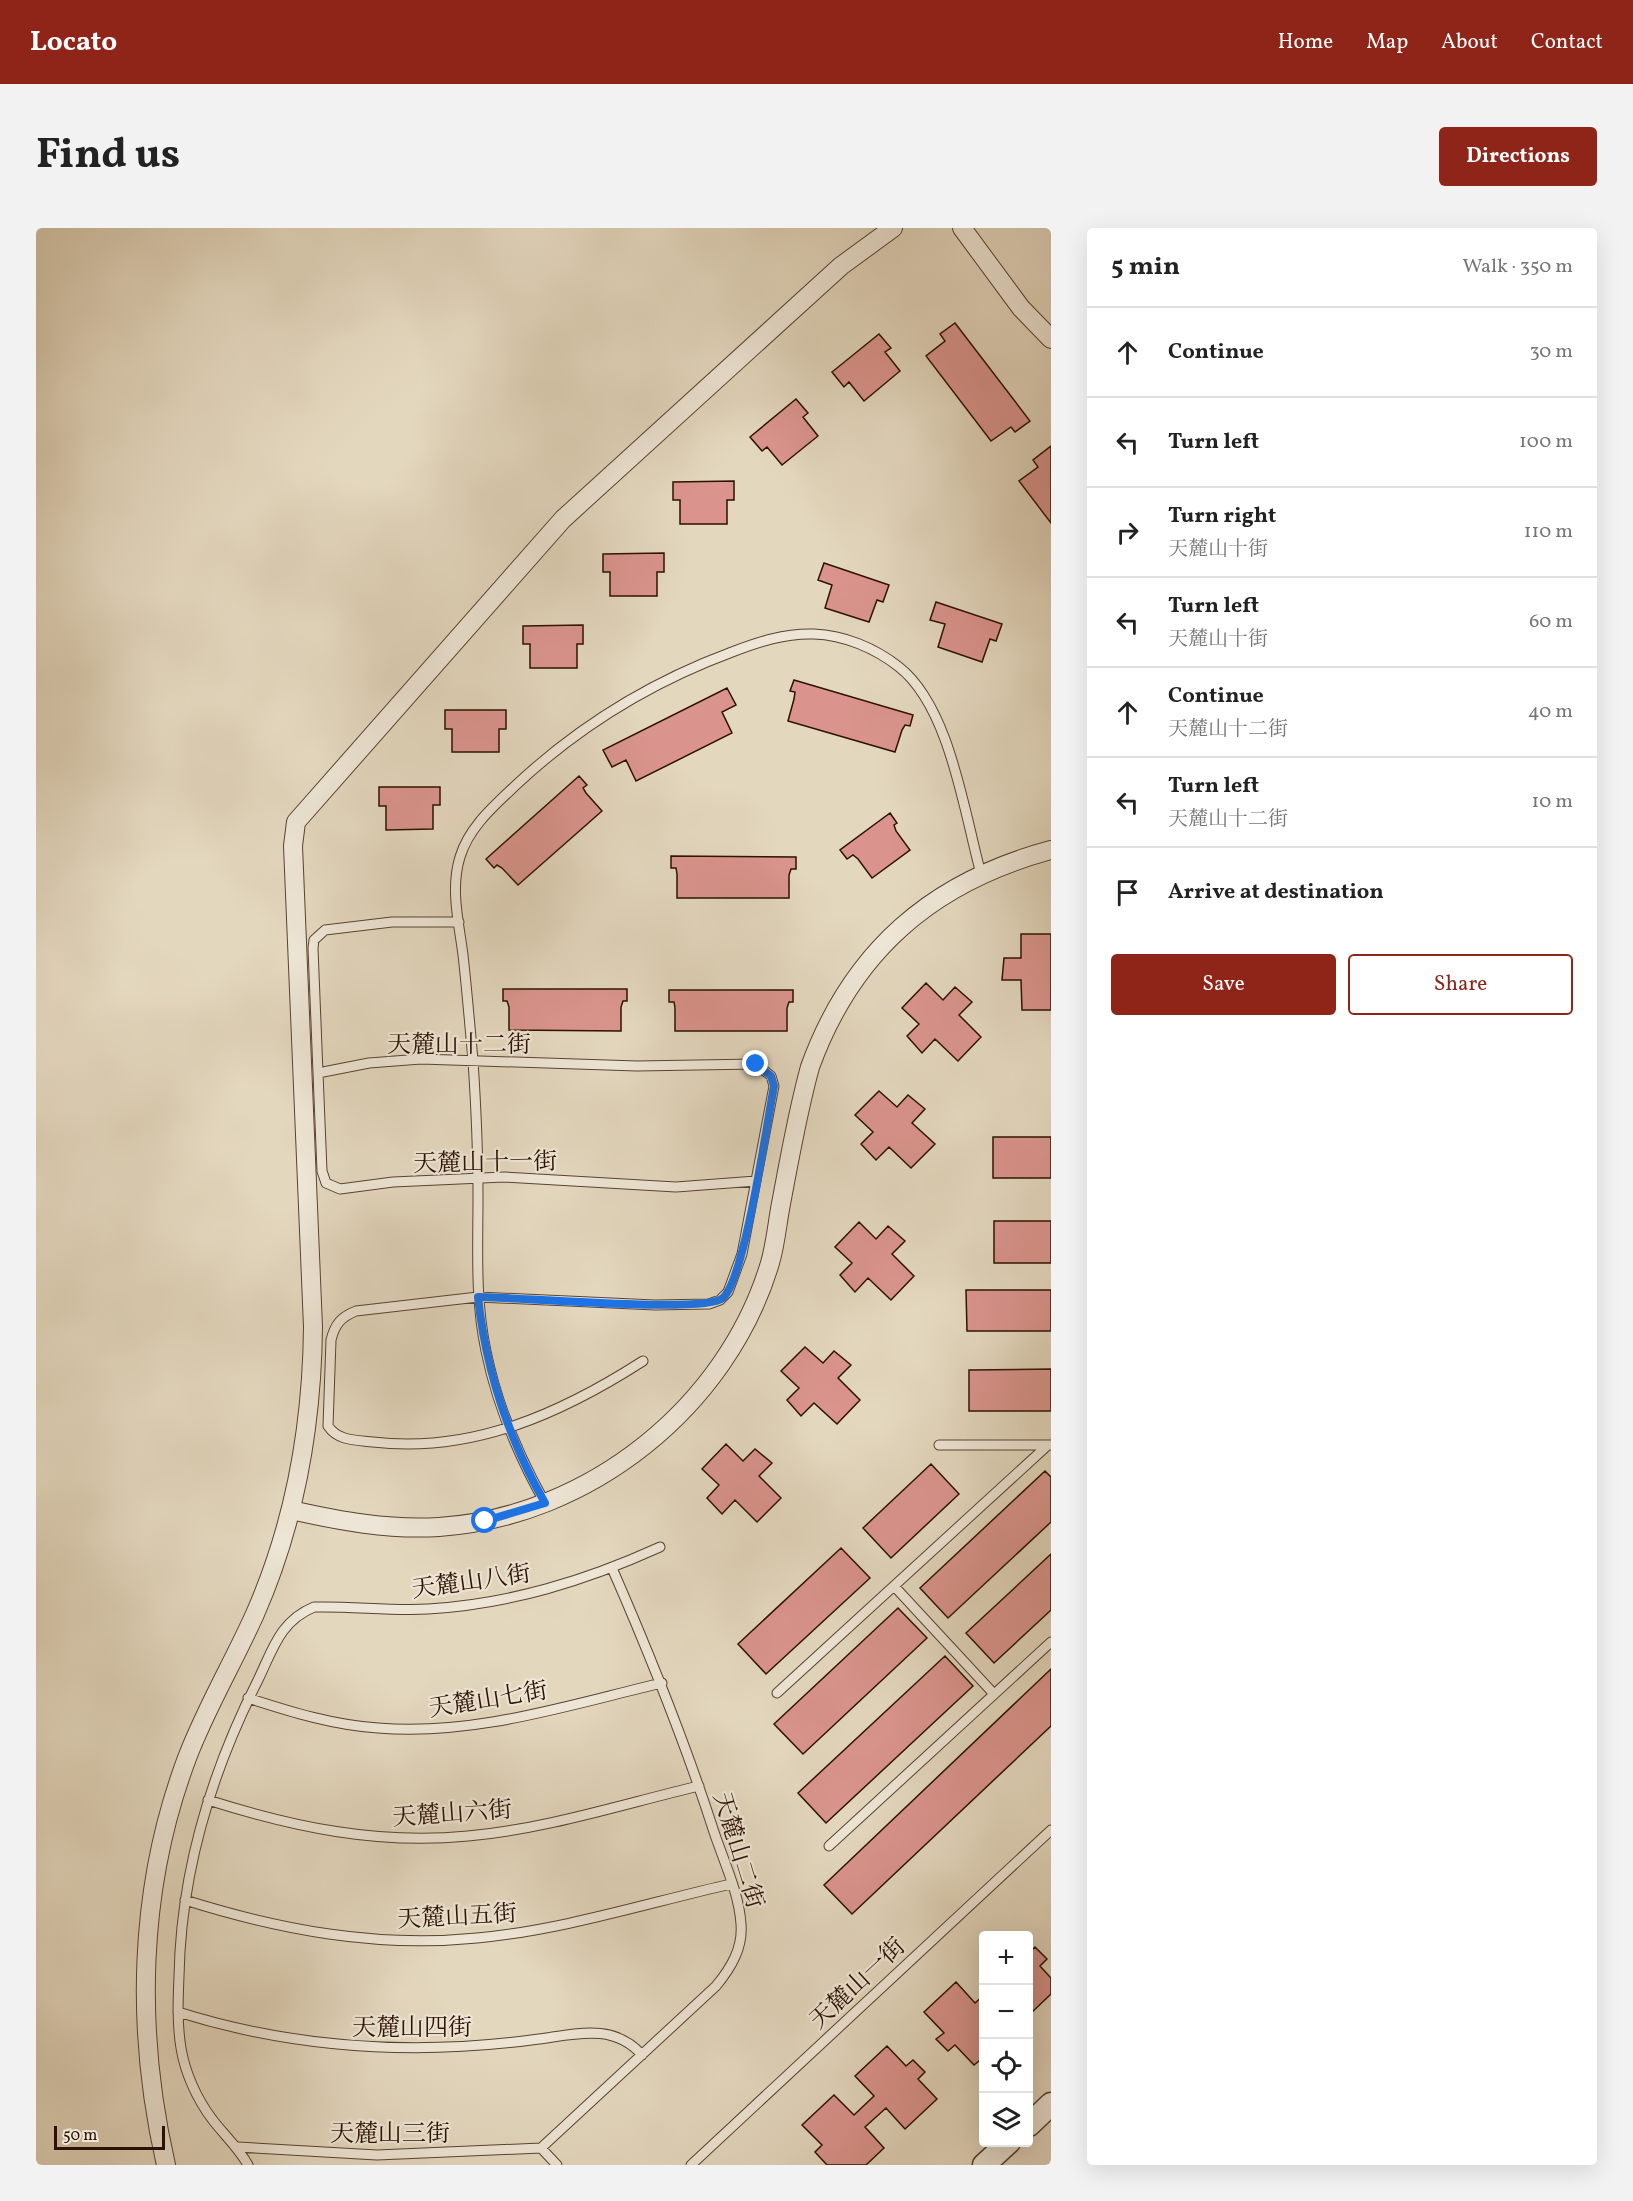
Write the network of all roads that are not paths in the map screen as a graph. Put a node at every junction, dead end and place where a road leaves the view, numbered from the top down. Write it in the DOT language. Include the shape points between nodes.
graph roads {
  1 [pos="893,228"];
  2 [pos="962,228"];
  3 [pos="1051,339"];
  4 [pos="1051,850"];
  5 [pos="981,874"];
  6 [pos="459,921"];
  7 [pos="472,1059"];
  8 [pos="318,1073"];
  9 [pos="478,1179"];
  10 [pos="756,1181"];
  11 [pos="478,1297"];
  12 [pos="643,1361"];
  13 [pos="508,1429"];
  14 [pos="939,1445"];
  15 [pos="1049,1445"];
  16 [pos="545,1503"];
  17 [pos="291,1510"];
  18 [pos="660,1547"];
  19 [pos="612,1568"];
  20 [pos="894,1587"];
  21 [pos="1051,1642"];
  22 [pos="662,1683"];
  23 [pos="777,1693"];
  24 [pos="994,1695"];
  25 [pos="248,1698"];
  26 [pos="699,1786"];
  27 [pos="208,1800"];
  28 [pos="1051,1830"];
  29 [pos="829,1846"];
  30 [pos="731,1884"];
  31 [pos="185,1900"];
  32 [pos="178,2012"];
  33 [pos="642,2055"];
  34 [pos="1051,2104"];
  35 [pos="1033,2121"];
  36 [pos="238,2147"];
  37 [pos="1004,2147"];
  38 [pos="541,2148"];
  39 [pos="166,2165"];
  40 [pos="248,2165"];
  41 [pos="557,2165"];
  42 [pos="691,2165"];
  43 [pos="984,2165"];
  1 -- 17 [label="street" via="841,266 563,519 296,822 293,846 313,1327 306,1437"];
  2 -- 3 [label="street" via="1022,308"];
  4 -- 5 [label="street"];
  5 -- 6 [label="lane" via="938,718 922,691 901,668 865,646 815,634 784,636 696,665 642,692 590,724 542,761 475,827 460,856 455,889"];
  5 -- 16 [label="street" via="935,900 893,933 858,973 830,1018 802,1092 770,1262 740,1334 709,1381 680,1415 646,1445 610,1471"];
  6 -- 7 [label="lane"];
  6 -- 8 [label="lane" via="392,922 319,934 313,948"];
  7 -- 8 [label="lane, 天麓山十二街" via="390,1061"];
  7 -- 9 [label="lane"];
  7 -- 10 [label="lane, 天麓山十二街" via="604,1065 756,1064 771,1076 774,1086"];
  8 -- 9 [label="lane, 天麓山十一街" via="322,1171 326,1183 340,1189 393,1182"];
  9 -- 10 [label="lane, 天麓山十一街" via="531,1178 676,1187"];
  9 -- 11 [label="lane"];
  10 -- 11 [label="lane" via="742,1254 728,1292 720,1300 709,1304 655,1305"];
  11 -- 13 [label="lane" via="487,1359"];
  11 -- 13 [label="lane" via="386,1306 343,1316 334,1327 328,1426 340,1437 380,1443 432,1443"];
  12 -- 13 [label="lane" via="565,1406"];
  13 -- 16 [label="lane"];
  14 -- 15 [label="lane"];
  15 -- 20 [label="lane"];
  16 -- 17 [label="street" via="485,1521 440,1527 350,1523"];
  17 -- 39 [label="street" via="255,1613 187,1759 168,1818 155,1879 145,2003 148,2065"];
  18 -- 19 [label="lane, 天麓山八街"];
  19 -- 22 [label="lane, 天麓山二街"];
  19 -- 25 [label="lane, 天麓山八街" via="567,1584 475,1605 403,1610 314,1607 285,1626"];
  20 -- 23 [label="lane"];
  20 -- 24 [label="lane"];
  21 -- 24 [label="lane"];
  22 -- 25 [label="lane, 天麓山七街" via="497,1722 427,1729 337,1723"];
  22 -- 26 [label="lane, 天麓山二街"];
  24 -- 29 [label="lane"];
  25 -- 27 [label="lane"];
  26 -- 27 [label="lane, 天麓山六街" via="517,1829 417,1839 318,1830"];
  26 -- 30 [label="lane, 天麓山二街"];
  27 -- 31 [label="lane"];
  28 -- 42 [label="lane, 天麓山一街"];
  30 -- 31 [label="lane, 天麓山五街" via="536,1930 417,1941 300,1931"];
  30 -- 33 [label="lane, 天麓山二街" via="741,1926 739,1948 730,1969"];
  31 -- 32 [label="lane"];
  32 -- 33 [label="lane, 天麓山四街" via="281,2038 349,2047 418,2050 486,2046 601,2032 628,2042"];
  32 -- 36 [label="lane" via="181,2050 193,2086 212,2119"];
  33 -- 38 [label="lane, 天麓山二街"];
  34 -- 35 [label="street"];
  36 -- 38 [label="lane, 天麓山三街" via="376,2155"];
  36 -- 40 [label="lane"];
  37 -- 43 [label="street"];
  38 -- 41 [label="lane"];
}
